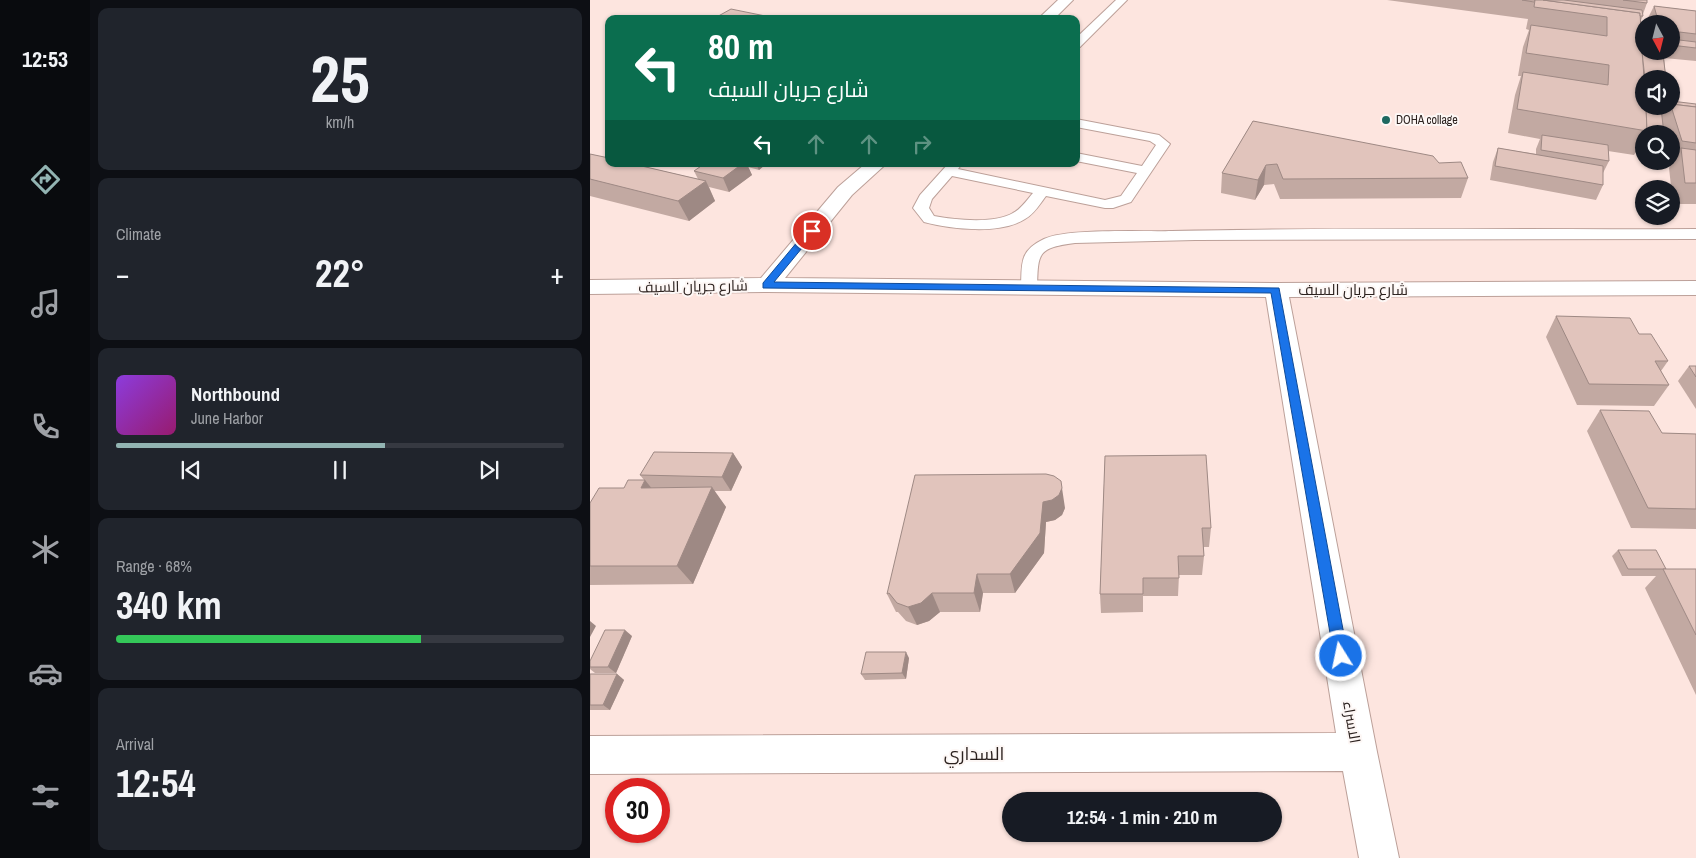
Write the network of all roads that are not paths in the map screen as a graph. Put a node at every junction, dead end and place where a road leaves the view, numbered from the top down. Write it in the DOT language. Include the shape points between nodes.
graph roads {
  1 [pos="1066,0"];
  2 [pos="1122,0"];
  3 [pos="1049,15"];
  4 [pos="1080,41"];
  5 [pos="1080,124"];
  6 [pos="1080,158"];
  7 [pos="873,167"];
  8 [pos="951,167"];
  9 [pos="1146,171"];
  10 [pos="1043,191"];
  11 [pos="1696,234"];
  12 [pos="767,285"];
  13 [pos="590,288"];
  14 [pos="1029,288"];
  15 [pos="1696,288"];
  16 [pos="1276,290"];
  17 [pos="1358,752"];
  18 [pos="590,755"];
  19 [pos="1379,858"];
  1 -- 3 [label="street"];
  2 -- 4 [label="lane"];
  5 -- 9 [label="lane" via="1160,140 1162,148"];
  6 -- 9 [label="lane"];
  7 -- 12 [label="street" via="845,191"];
  8 -- 10 [label="lane"];
  8 -- 10 [label="lane" via="924,198 921,208 929,219 955,223 1002,222 1018,217"];
  9 -- 10 [label="lane" via="1126,199 1113,204"];
  11 -- 14 [label="lane" via="1075,238 1052,241 1037,249 1030,258"];
  12 -- 13 [label="street, شارع جريان السيف"];
  12 -- 14 [label="street, شارع جريان السيف"];
  14 -- 16 [label="street, شارع جريان السيف"];
  15 -- 16 [label="street, شارع جريان السيف"];
  16 -- 17 [label="street, الاسراء"];
  17 -- 18 [label="street, السداري"];
  17 -- 19 [label="street, الاسراء"];
}
